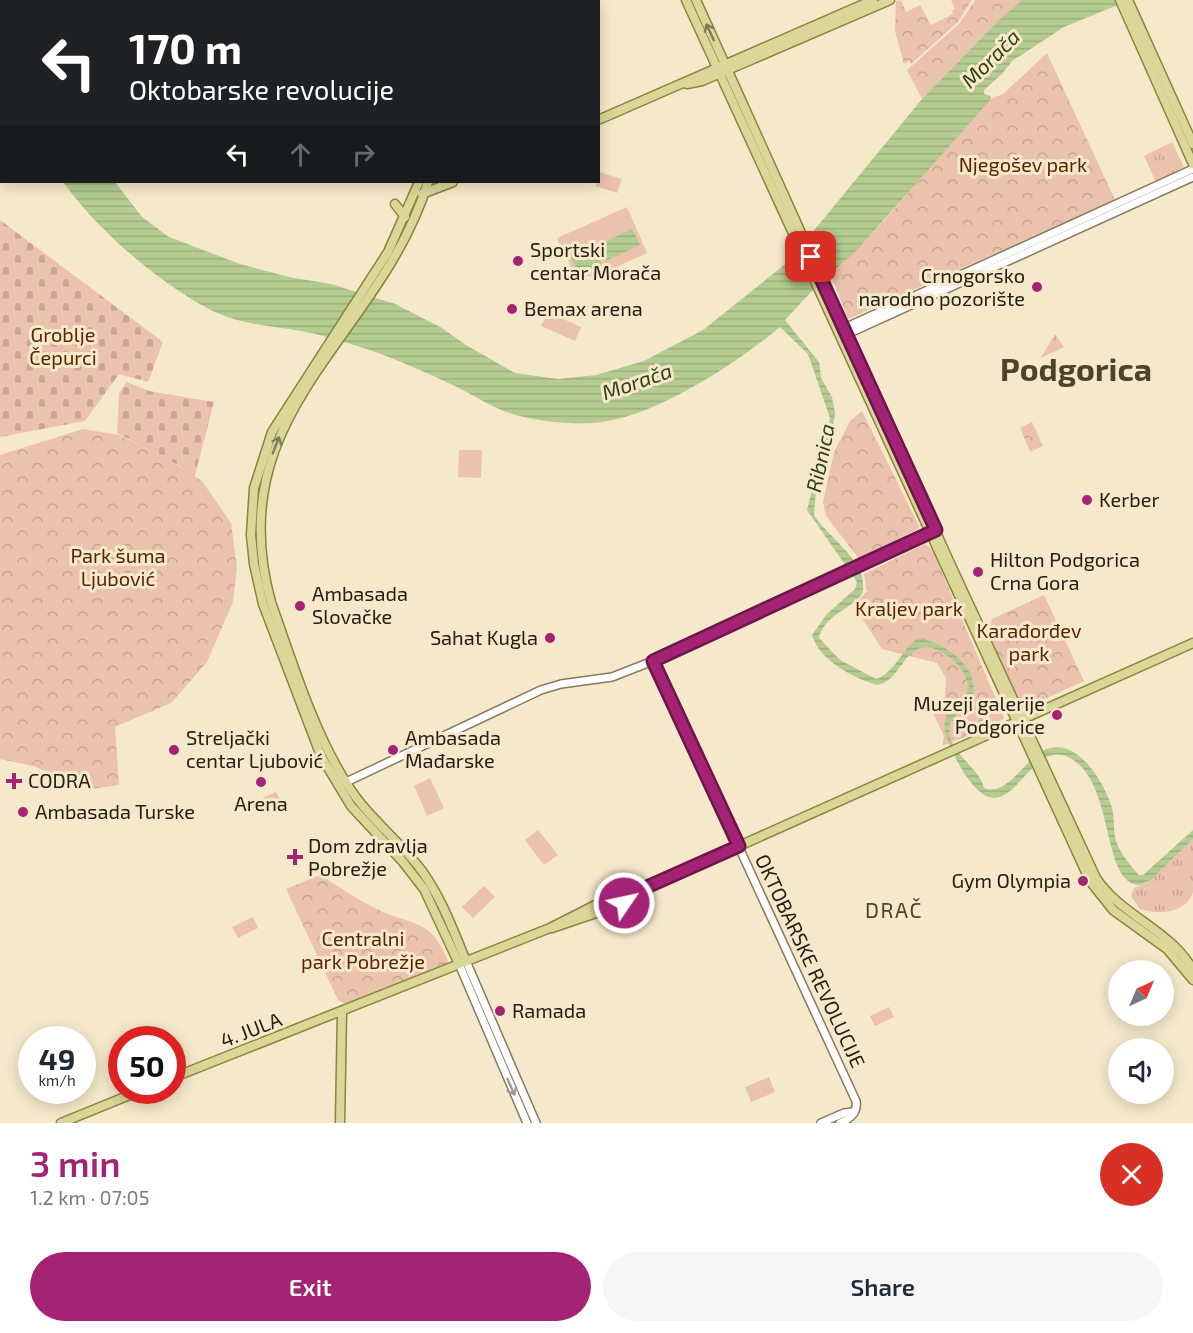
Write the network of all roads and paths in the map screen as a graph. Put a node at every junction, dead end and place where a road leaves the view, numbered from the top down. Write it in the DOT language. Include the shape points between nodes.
graph roads {
  1 [pos="686,0"];
  2 [pos="696,0"];
  3 [pos="873,0"];
  4 [pos="890,0"];
  5 [pos="1120,0"];
  6 [pos="1128,0"];
  7 [pos="1145,45"];
  8 [pos="722,69"];
  9 [pos="600,119"];
  10 [pos="1193,144"];
  11 [pos="1193,164"];
  12 [pos="1193,169"];
  13 [pos="1193,177"];
  14 [pos="419,183"];
  15 [pos="428,183"];
  16 [pos="451,183"];
  17 [pos="424,194"];
  18 [pos="414,198"];
  19 [pos="395,204"];
  20 [pos="405,217"];
  21 [pos="374,281"];
  22 [pos="845,331"];
  23 [pos="933,532"];
  24 [pos="1193,643"];
  25 [pos="653,661"];
  26 [pos="1019,721"];
  27 [pos="342,784"];
  28 [pos="1060,809"];
  29 [pos="739,846"];
  30 [pos="607,899"];
  31 [pos="622,899"];
  32 [pos="611,908"];
  33 [pos="548,929"];
  34 [pos="463,963"];
  35 [pos="1193,970"];
  36 [pos="1193,980"];
  37 [pos="342,1012"];
  38 [pos="186,1073"];
  39 [pos="108,1104"];
  40 [pos="853,1112"];
  41 [pos="61,1123"];
  42 [pos="340,1123"];
  43 [pos="527,1123"];
  44 [pos="536,1123"];
  45 [pos="821,1123"];
  46 [pos="840,1123"];
  1 -- 8 [label="main road"];
  8 -- 2 [label="main road, one-way"];
  3 -- 8 [label="main road"];
  4 -- 8 [label="main road"];
  5 -- 7 [label="main road"];
  6 -- 7 [label="main road"];
  7 -- 10 [label="main road"];
  7 -- 11 [label="main road"];
  8 -- 9 [label="main road" via="702,81"];
  8 -- 22 [label="main road" via="835,317"];
  12 -- 22 [label="street"];
  13 -- 22 [label="street"];
  14 -- 18 [label="main road"];
  15 -- 17 [label="main road"];
  16 -- 17 [label="main road"];
  17 -- 18 [label="main road"];
  17 -- 21 [label="main road" via="410,226"];
  18 -- 20 [label="main road"];
  19 -- 20 [label="main road"];
  20 -- 21 [label="main road"];
  21 -- 27 [label="main road" via="314,370 261,460 251,523 254,564 263,604 321,756"];
  22 -- 23 [label="main road"];
  23 -- 25 [label="street"];
  23 -- 26 [label="main road"];
  24 -- 26 [label="main road"];
  25 -- 27 [label="street" via="612,677 542,690"];
  25 -- 29 [label="street, OKTOBARSKE REVOLUCIJE"];
  26 -- 28 [label="main road"];
  26 -- 29 [label="main road"];
  27 -- 34 [label="main road" via="351,806 419,882"];
  28 -- 35 [label="main road" via="1103,887 1128,912 1172,944"];
  28 -- 36 [label="main road" via="1097,892 1122,918 1167,949"];
  29 -- 31 [label="main road"];
  29 -- 40 [label="street, OKTOBARSKE REVOLUCIJE" via="856,1101"];
  30 -- 31 [label="main road" via="612,893"];
  30 -- 32 [label="main road"];
  30 -- 33 [label="main road"];
  31 -- 32 [label="main road" via="618,909"];
  32 -- 33 [label="main road"];
  33 -- 34 [label="main road, 4. JULA"];
  34 -- 37 [label="main road, 4. JULA"];
  34 -- 43 [label="street, one-way"];
  34 -- 44 [label="street"];
  37 -- 38 [label="main road, 4. JULA"];
  37 -- 42 [label="main road"];
  39 -- 41 [label="main road"];
  40 -- 45 [label="street"];
  40 -- 46 [label="street"];
}
